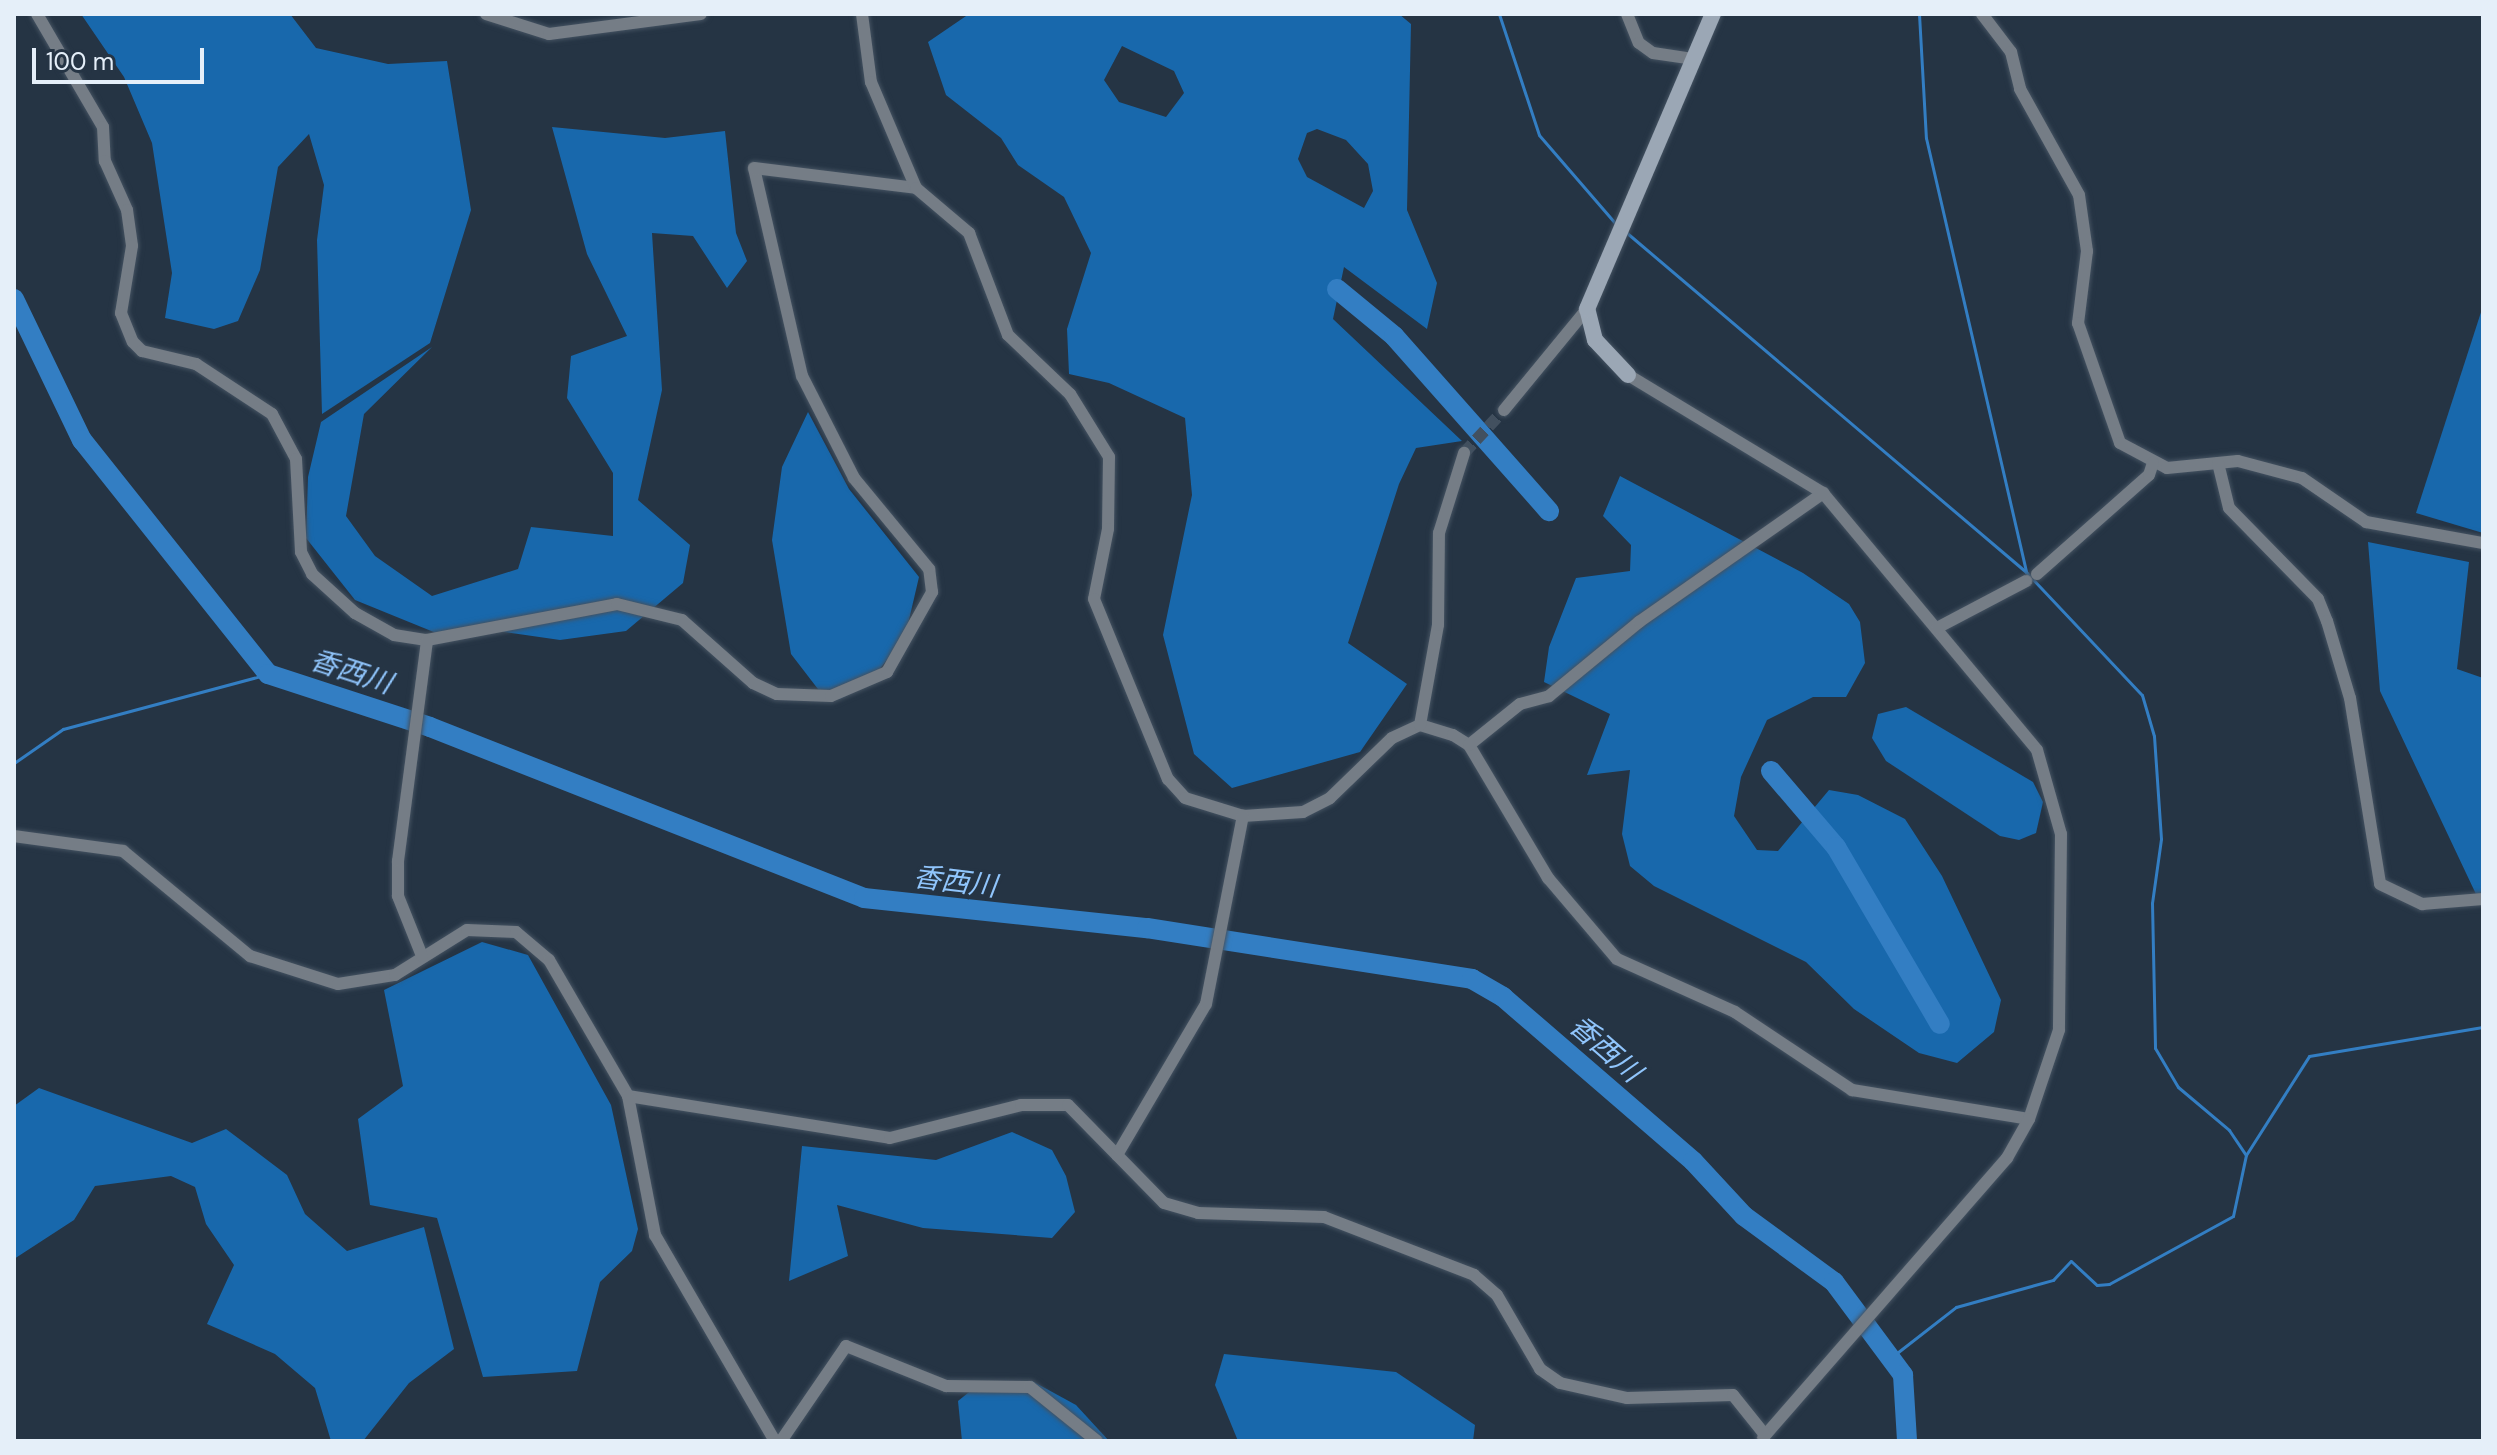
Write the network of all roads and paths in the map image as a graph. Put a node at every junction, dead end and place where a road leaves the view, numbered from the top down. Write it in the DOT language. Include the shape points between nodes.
graph roads {
  1 [pos="37,14"];
  2 [pos="486,14"];
  3 [pos="701,14"];
  4 [pos="862,14"];
  5 [pos="1627,14"];
  6 [pos="1713,14"];
  7 [pos="1982,14"];
  8 [pos="1693,59"];
  9 [pos="916,188"];
  10 [pos="1587,309"];
  11 [pos="1628,375"];
  12 [pos="1504,410"];
  13 [pos="1464,453"];
  14 [pos="2153,463"];
  15 [pos="2218,463"];
  16 [pos="1823,493"];
  17 [pos="2483,543"];
  18 [pos="1937,628"];
  19 [pos="427,640"];
  20 [pos="1420,725"];
  21 [pos="1469,745"];
  22 [pos="1243,816"];
  23 [pos="14,836"];
  24 [pos="2483,899"];
  25 [pos="422,956"];
  26 [pos="628,1096"];
  27 [pos="2029,1119"];
  28 [pos="1117,1155"];
  29 [pos="1763,1438"];
  30 [pos="778,1441"];
  31 [pos="1097,1441"];
  1 -- 19 [label="street" via="103,127 105,161 130,234 121,313 133,342 142,351 196,364 272,414 296,459 301,552 312,574 355,613 394,635"];
  2 -- 3 [label="street" via="549,34"];
  4 -- 9 [label="street" via="871,82"];
  5 -- 8 [label="street" via="1639,43 1653,53"];
  6 -- 8 [label="street"];
  7 -- 14 [label="street" via="2011,52 2020,89 2079,195 2087,276 2078,323 2086,354 2120,443"];
  8 -- 10 [label="street"];
  9 -- 19 [label="street" via="754,168 802,376 854,478 929,569 932,592 887,672 831,696 777,694 753,683 682,620 617,604"];
  9 -- 22 [label="street" via="969,233 1008,335 1070,394 1109,457 1108,529 1094,599 1168,779 1185,798"];
  10 -- 11 [label="street" via="1595,340"];
  10 -- 12 [label="street"];
  11 -- 16 [label="street"];
  13 -- 20 [label="street" via="1439,533 1438,625"];
  14 -- 15 [label="street"];
  14 -- 18 [label="street" via="2149,475 2032,578"];
  15 -- 17 [label="street" via="2238,461 2310,481 2366,522"];
  15 -- 24 [label="street" via="2229,508 2318,599 2344,665 2380,884 2422,904"];
  16 -- 18 [label="street"];
  16 -- 21 [label="street" via="1549,696 1520,704"];
  18 -- 27 [label="street" via="2037,750 2058,806 2059,1030"];
  19 -- 25 [label="street" via="398,896"];
  20 -- 21 [label="street"];
  20 -- 22 [label="street" via="1392,738 1330,798 1303,812"];
  21 -- 27 [label="street" via="1548,878 1628,966 1735,1012 1852,1090"];
  22 -- 28 [label="street" via="1222,947 1206,1004"];
  23 -- 25 [label="street" via="123,851 233,944 305,978 370,984"];
  25 -- 26 [label="street" via="447,938 487,927 532,942 549,960"];
  26 -- 28 [label="street" via="890,1138 1053,1102 1079,1112"];
  26 -- 30 [label="street" via="655,1235"];
  27 -- 29 [label="street" via="2007,1158"];
  28 -- 29 [label="street" via="1164,1203 1198,1213 1324,1217 1474,1275 1497,1295 1540,1369 1560,1383 1627,1398 1733,1395"];
  30 -- 31 [label="street" via="846,1346 946,1386 1030,1387"];
}
